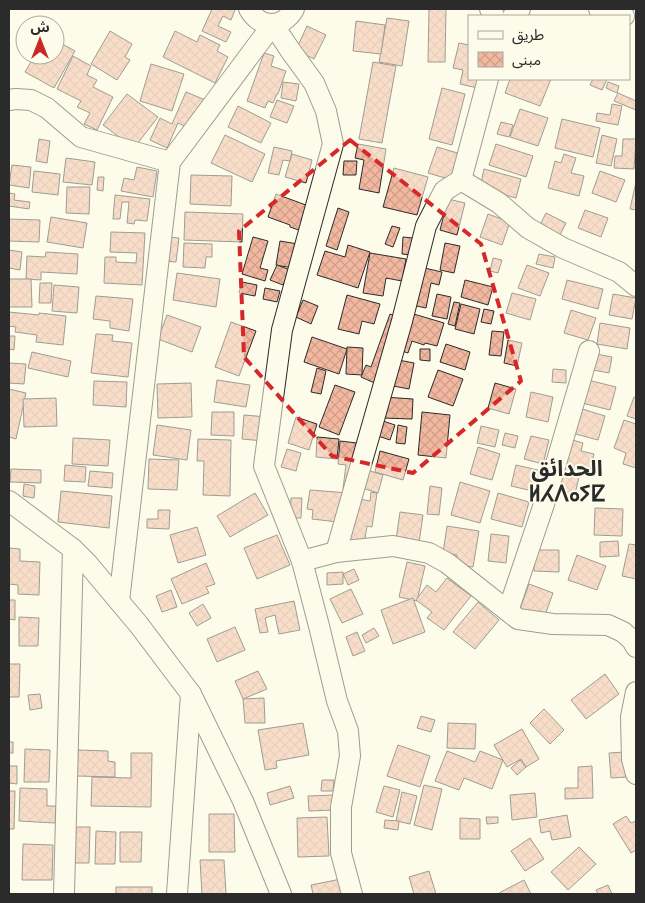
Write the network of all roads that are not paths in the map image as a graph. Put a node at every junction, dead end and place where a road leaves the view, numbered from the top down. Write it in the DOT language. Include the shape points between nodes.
graph roads {
  1 [pos="249,9"];
  2 [pos="294,9"];
  3 [pos="599,9"];
  4 [pos="620,15"];
  5 [pos="273,24"];
  6 [pos="488,80"];
  7 [pos="9,100"];
  8 [pos="170,162"];
  9 [pos="461,180"];
  10 [pos="636,286"];
  11 [pos="589,351"];
  12 [pos="9,501"];
  13 [pos="73,549"];
  14 [pos="336,552"];
  15 [pos="302,561"];
  16 [pos="119,601"];
  17 [pos="508,611"];
  18 [pos="636,647"];
  19 [pos="636,692"];
  20 [pos="191,694"];
  21 [pos="636,774"];
  22 [pos="64,894"];
  23 [pos="177,894"];
  24 [pos="281,894"];
  25 [pos="352,894"];
  1 -- 5 [label="street" via="258,20"];
  2 -- 5 [label="street" via="285,20"];
  3 -- 4 [label="street"];
  5 -- 8 [label="street"];
  5 -- 15 [label="street" via="314,83 326,111 334,144 282,330 264,466"];
  6 -- 9 [label="street"];
  7 -- 8 [label="street" via="31,100 47,108 81,137"];
  8 -- 16 [label="street"];
  9 -- 10 [label="street" via="499,203 528,228 619,272"];
  9 -- 14 [label="street" via="444,191 426,226"];
  11 -- 17 [label="street" via="545,501"];
  12 -- 13 [label="street"];
  13 -- 16 [label="street"];
  13 -- 22 [label="street"];
  14 -- 15 [label="street"];
  14 -- 17 [label="street" via="393,546 429,553 447,563"];
  15 -- 25 [label="street" via="337,700 348,731 350,756 341,807 341,853"];
  16 -- 20 [label="street"];
  17 -- 18 [label="street" via="518,619 553,624 608,625 623,632"];
  19 -- 21 [label="street" via="631,717 632,759"];
  20 -- 23 [label="street"];
  20 -- 24 [label="street" via="244,801"];
}
